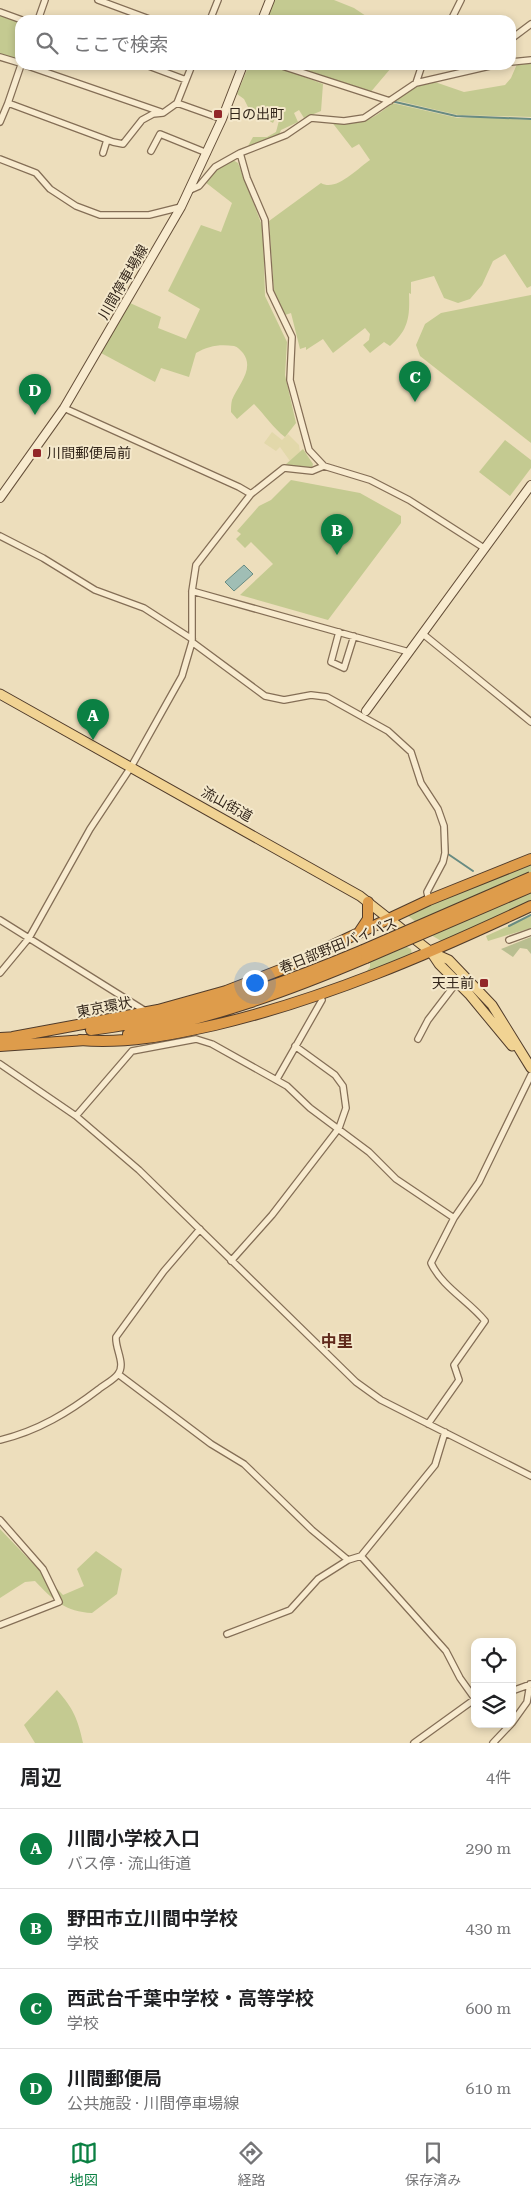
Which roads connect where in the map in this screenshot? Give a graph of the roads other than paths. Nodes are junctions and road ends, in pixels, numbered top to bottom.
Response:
1 (45, 0) edge
2 (98, 0) edge
3 (216, 0) edge
4 (270, 0) edge
5 (461, 0) edge
6 (0, 12) edge
7 (40, 15) edge
8 (138, 15) edge
9 (212, 15) edge
10 (264, 15) edge
11 (454, 15) edge
12 (15, 17) edge
13 (531, 24) edge
14 (516, 35) edge
15 (0, 57) edge
16 (531, 60) edge
17 (15, 62) edge
18 (516, 62) edge
19 (19, 70) edge
20 (40, 70) edge
21 (159, 70) edge
22 (190, 70) edge
23 (241, 70) edge
24 (294, 70) edge
25 (420, 70) edge
26 (472, 70) edge
27 (186, 80) junction
28 (416, 83) junction
29 (390, 101) junction
30 (8, 103) junction
31 (177, 104) junction
32 (163, 113) junction
33 (222, 119) junction
34 (0, 122) edge
35 (107, 140) junction
36 (152, 151) dead end
37 (103, 153) dead end
38 (207, 153) junction
39 (240, 153) junction
40 (0, 159) edge
41 (190, 190) junction
42 (181, 208) junction
43 (64, 408) junction
44 (324, 466) junction
45 (531, 485) edge
46 (251, 494) junction
47 (0, 498) edge
48 (0, 536) edge
49 (484, 548) junction
50 (192, 591) junction
51 (339, 632) junction
52 (422, 634) junction
53 (354, 636) junction
54 (192, 641) junction
55 (409, 652) junction
56 (0, 694) edge
57 (366, 711) dead end
58 (531, 722) edge
59 (131, 767) junction
60 (531, 859) edge
61 (531, 877) edge
62 (531, 887) edge
63 (429, 900) junction
64 (368, 902) junction
65 (531, 906) edge
66 (390, 919) junction
67 (0, 920) edge
68 (531, 932) edge
69 (358, 933) junction
70 (30, 938) junction
71 (509, 940) dead end
72 (431, 952) junction
73 (364, 954) junction
74 (0, 974) edge
75 (457, 982) junction
76 (320, 994) junction
77 (147, 1012) junction
78 (0, 1038) edge
79 (13, 1038) junction
80 (418, 1039) dead end
81 (80, 1040) junction
82 (0, 1046) edge
83 (296, 1046) junction
84 (0, 1064) edge
85 (531, 1068) edge
86 (531, 1075) edge
87 (277, 1079) junction
88 (76, 1116) junction
89 (339, 1128) junction
90 (454, 1218) junction
91 (200, 1229) junction
92 (231, 1261) junction
93 (118, 1374) junction
94 (428, 1424) junction
95 (445, 1432) junction
96 (0, 1440) edge
97 (531, 1476) edge
98 (0, 1520) edge
99 (361, 1556) junction
100 (348, 1560) junction
101 (0, 1625) edge
102 (227, 1634) dead end
103 (530, 1684) edge
104 (516, 1689) edge
105 (471, 1693) edge
106 (471, 1702) edge
107 (516, 1718) edge
108 (508, 1728) edge
109 (414, 1743) edge
110 (493, 1743) edge

1 - 7 street
2 - 8 street
3 - 9 street
4 - 10 main road
5 - 11 street
6 - 12 street
13 - 14 street
15 - 17 street
16 - 18 street
19 - 30 street
20 - 32 street
21 - 27 street
22 - 27 street
23 - 33 main road, 川間停車場線
24 - 29 street
25 - 28 street
26 - 28 street
27 - 31 street
28 - 29 street
29 - 39 street
30 - 34 street
30 - 35 street
31 - 32 street
31 - 33 street
32 - 35 street
33 - 38 main road, 川間停車場線
35 - 37 street
36 - 38 street
38 - 41 main road, 川間停車場線
39 - 41 street
39 - 44 street
40 - 42 street
41 - 42 main road, 川間停車場線
42 - 43 main road, 川間停車場線
43 - 46 street
43 - 47 main road, 川間停車場線
44 - 46 street
44 - 49 street
45 - 49 main road
46 - 50 street
48 - 54 street
49 - 52 main road
50 - 51 street
50 - 54 street
51 - 53 street
51 - 53 street
52 - 55 main road
52 - 58 street
53 - 55 street
54 - 59 street
54 - 63 street
55 - 57 main road
56 - 59 main road, 流山街道
59 - 64 main road, 流山街道
59 - 70 street
60 - 63 highway, 東京環状
61 - 73 highway, 春日部野田バイパス, bridge
62 - 73 highway, 春日部野田バイパス, bridge
63 - 66 highway, 東京環状
64 - 66 main road, 流山街道
64 - 69 highway
65 - 72 highway
66 - 69 highway, 東京環状
66 - 72 main road, 流山街道
67 - 70 street
68 - 71 street
69 - 77 highway, 東京環状
70 - 74 street
70 - 77 street
72 - 75 main road, 流山街道
72 - 76 highway
72 - 85 main road, 流山街道
73 - 79 highway, 春日部野田バイパス
73 - 81 highway, 春日部野田バイパス
75 - 80 street
75 - 85 main road, 流山街道
76 - 81 highway
76 - 83 street
77 - 79 highway, 東京環状
78 - 79 highway, 春日部野田バイパス
81 - 82 highway, 春日部野田バイパス
83 - 87 street
83 - 89 street
84 - 88 street
86 - 90 street
87 - 88 street
87 - 89 street
88 - 91 street
89 - 90 street
89 - 92 street
90 - 94 street
91 - 92 street
91 - 93 street
92 - 94 street
93 - 96 street
93 - 100 street
94 - 95 street
95 - 97 street
95 - 99 street
98 - 101 street
99 - 100 street
99 - 105 street
100 - 102 street
103 - 104 street
103 - 107 street
106 - 109 street
108 - 110 street

